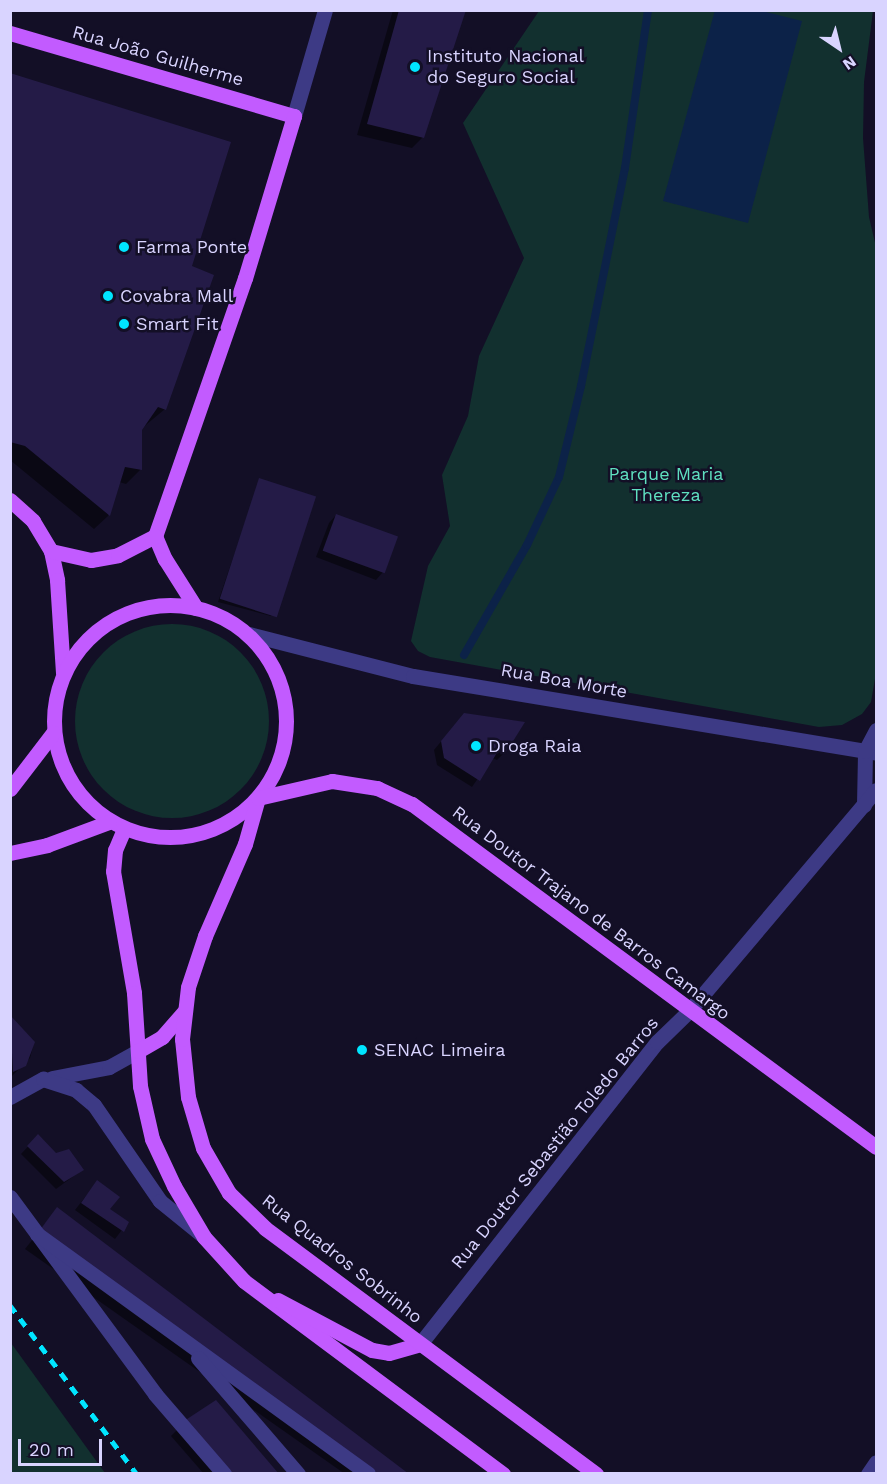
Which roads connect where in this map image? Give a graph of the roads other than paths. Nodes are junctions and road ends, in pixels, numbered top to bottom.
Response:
1 (325, 10) edge
2 (10, 33) edge
3 (294, 116) junction
4 (10, 500) edge
5 (155, 536) junction
6 (51, 551) junction
7 (196, 608) junction
8 (249, 634) junction
9 (63, 673) junction
10 (876, 730) edge
11 (53, 733) junction
12 (871, 752) edge
13 (10, 789) edge
14 (876, 790) edge
15 (258, 798) junction
16 (864, 805) junction
17 (109, 822) junction
18 (124, 829) junction
19 (10, 853) edge
20 (185, 1011) junction
21 (689, 1011) junction
22 (138, 1051) junction
23 (43, 1079) junction
24 (10, 1097) edge
25 (876, 1147) edge
26 (10, 1197) edge
27 (38, 1234) junction
28 (204, 1237) junction
29 (244, 1281) junction
30 (180, 1337) junction
31 (420, 1344) junction
32 (876, 1462) edge
33 (224, 1473) edge
34 (298, 1473) edge
35 (368, 1473) edge
36 (503, 1473) edge
37 (596, 1473) edge
38 (867, 1473) edge

1 - 3 street
2 - 3 main road, Rua João Guilherme
3 - 5 main road
4 - 6 main road
5 - 6 main road
5 - 7 main road
6 - 9 main road
7 - 8 main road
7 - 9 main road
8 - 12 street, Rua Boa Morte
8 - 15 main road
9 - 11 main road
10 - 12 street
11 - 13 main road
11 - 17 main road
12 - 16 street
14 - 16 street, Rua Doutor Sebastião Toledo Barros
15 - 18 main road
15 - 20 main road, Rua Quadros Sobrinho
15 - 21 main road, Rua Doutor Trajano de Barros Camargo
16 - 21 street, Rua Doutor Sebastião Toledo Barros
17 - 18 main road
17 - 19 main road
18 - 22 main road
20 - 22 main road
20 - 31 main road, Rua Quadros Sobrinho
21 - 25 main road, Rua Doutor Trajano de Barros Camargo
21 - 31 street, Rua Doutor Sebastião Toledo Barros
22 - 23 street
22 - 28 main road
23 - 24 street
23 - 28 street
26 - 27 street
27 - 30 street
27 - 33 street
28 - 29 main road
29 - 31 main road
29 - 36 main road
30 - 34 street
30 - 35 street
31 - 37 main road, Rua Quadros Sobrinho
32 - 38 street

